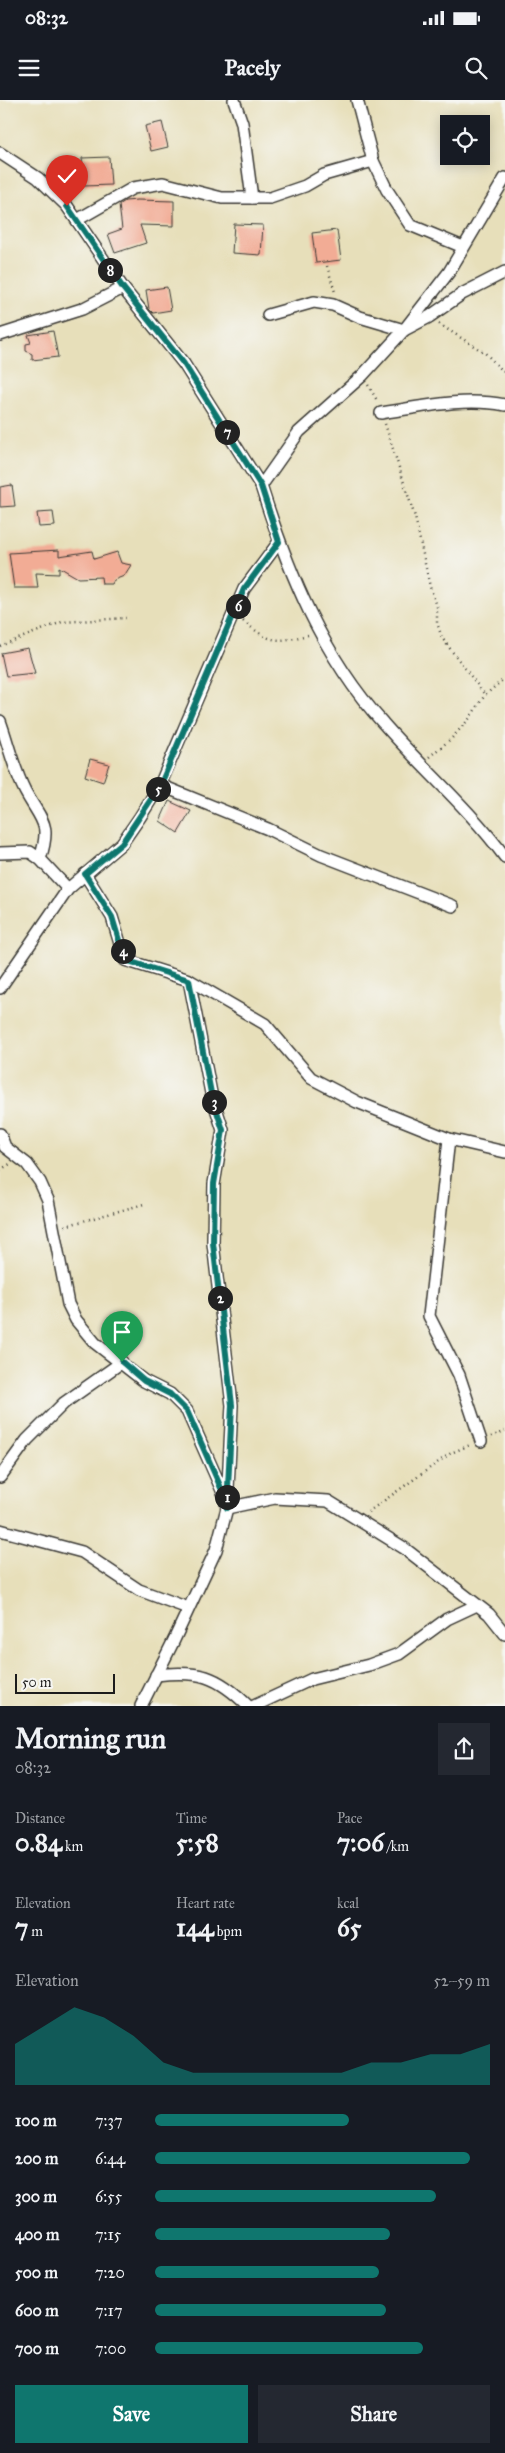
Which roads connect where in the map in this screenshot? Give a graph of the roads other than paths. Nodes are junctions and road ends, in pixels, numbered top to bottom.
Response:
1 (234, 100) edge
2 (357, 100) edge
3 (0, 153) edge
4 (373, 161) junction
5 (505, 178) edge
6 (252, 198) junction
7 (77, 220) junction
8 (463, 247) junction
9 (505, 272) edge
10 (123, 288) junction
11 (268, 315) dead end
12 (404, 330) junction
13 (0, 335) edge
14 (505, 405) edge
15 (381, 413) road end
16 (261, 486) junction
17 (279, 542) junction
18 (0, 721) edge
19 (160, 786) junction
20 (0, 853) edge
21 (505, 857) edge
22 (40, 859) junction
23 (85, 874) junction
24 (68, 889) junction
25 (453, 906) dead end
26 (189, 980) junction
27 (0, 988) edge
28 (0, 1134) edge
29 (449, 1139) junction
30 (505, 1152) edge
31 (122, 1362) junction
32 (481, 1441) road end
33 (0, 1477) edge
34 (227, 1508) junction
35 (0, 1530) edge
36 (477, 1604) junction
37 (188, 1608) junction
38 (505, 1634) edge
39 (156, 1675) junction
40 (141, 1706) edge
41 (248, 1706) edge
42 (254, 1706) edge

1 - 6 street
2 - 4 street
3 - 7 street
4 - 6 street
4 - 8 street
5 - 8 street
6 - 7 street
7 - 10 street
8 - 12 street
9 - 12 street
10 - 13 street
10 - 16 street
11 - 12 street
12 - 16 street
14 - 15 street
16 - 17 street
17 - 19 street
17 - 21 street
18 - 22 street
19 - 23 street
19 - 25 street
20 - 22 street
22 - 24 street
23 - 24 street
23 - 26 street
24 - 27 street
26 - 29 street
26 - 34 street
28 - 31 street
29 - 30 street
29 - 32 street
31 - 33 street
31 - 34 street
34 - 36 street
34 - 37 street
35 - 37 street
36 - 38 street
36 - 42 street
37 - 39 street
39 - 40 street
39 - 41 street

